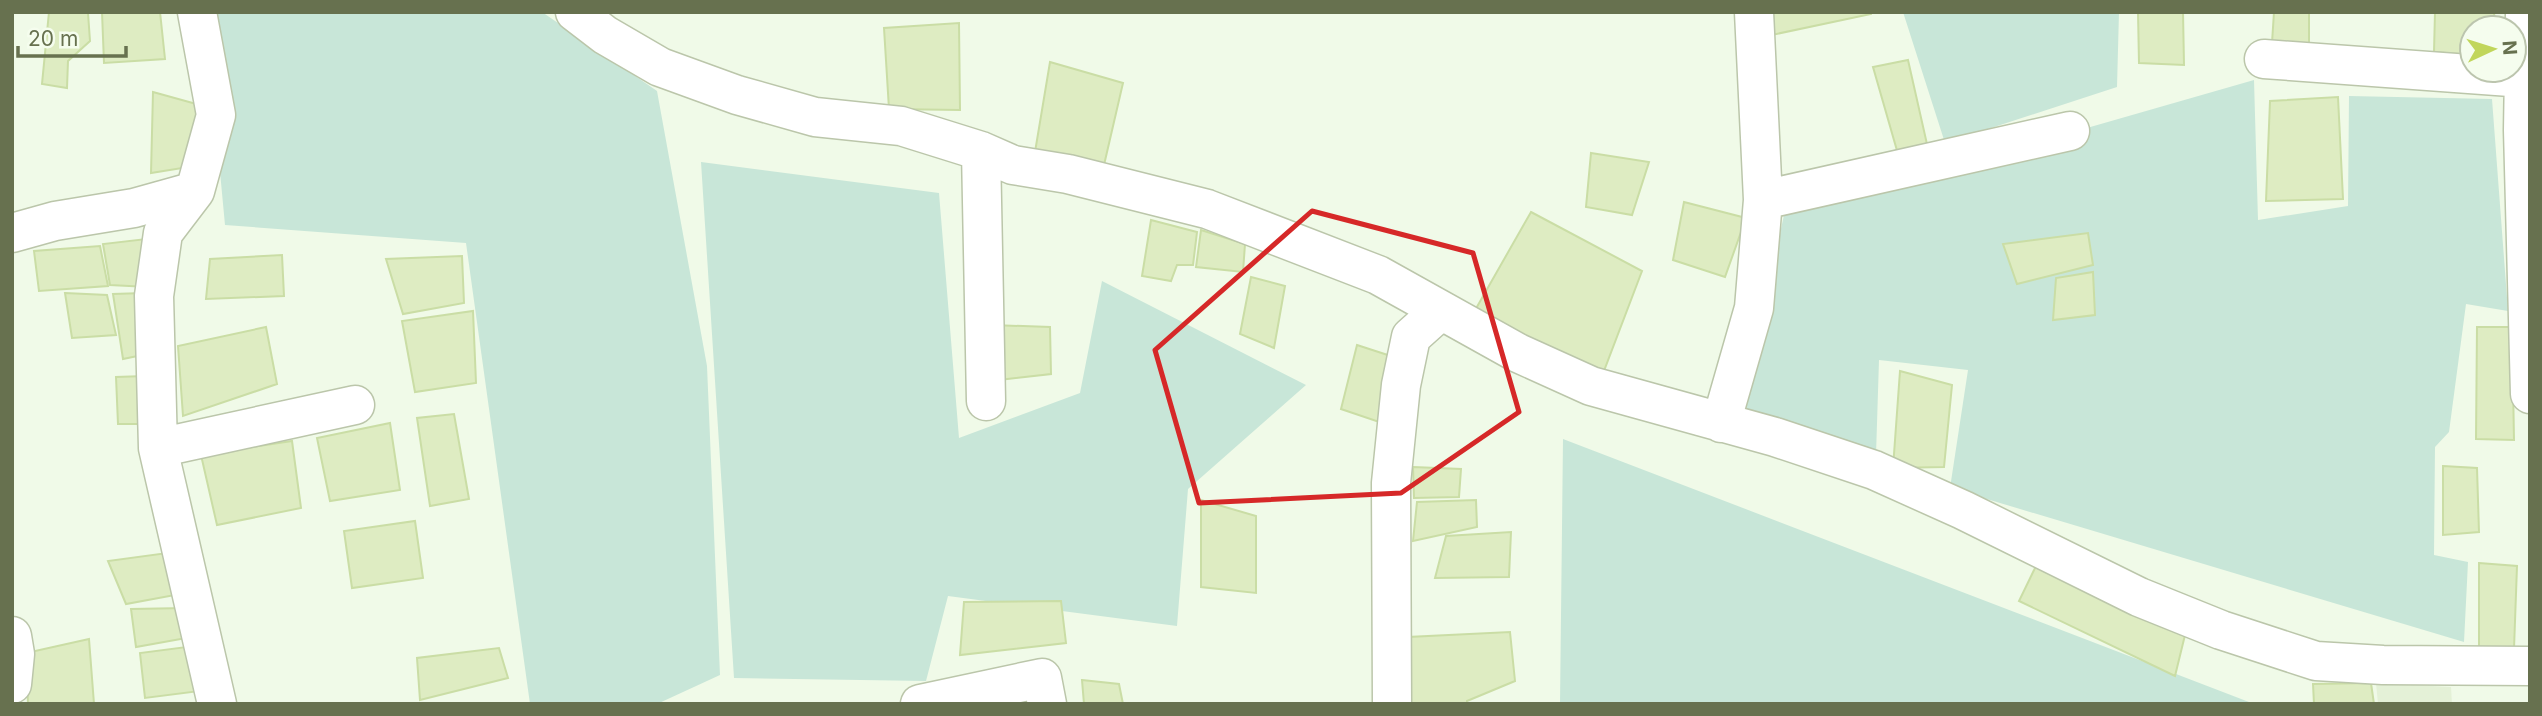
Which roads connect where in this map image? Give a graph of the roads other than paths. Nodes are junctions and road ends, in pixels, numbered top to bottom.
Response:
1 (197, 12) edge
2 (575, 12) edge
3 (1754, 12) edge
4 (2263, 59) dead end
5 (2458, 73) edge
6 (2524, 84) edge
7 (2070, 131) dead end
8 (981, 151) junction
9 (195, 191) junction
10 (1763, 200) junction
11 (12, 233) edge
12 (1440, 311) junction
13 (2530, 394) edge
14 (986, 401) dead end
15 (355, 405) dead end
16 (1721, 423) junction
17 (158, 448) junction
18 (12, 636) edge
19 (2530, 666) edge
20 (12, 684) edge
21 (217, 704) edge
22 (920, 704) edge
23 (1047, 704) edge
24 (1392, 704) edge

1 - 9 street
2 - 8 street
3 - 10 street
4 - 5 street
6 - 13 street
7 - 10 street
8 - 12 street
8 - 14 street
9 - 11 street
9 - 17 street
10 - 16 street
12 - 16 street
12 - 24 street
15 - 17 street
16 - 19 street
17 - 21 street
18 - 20 street
22 - 23 street

